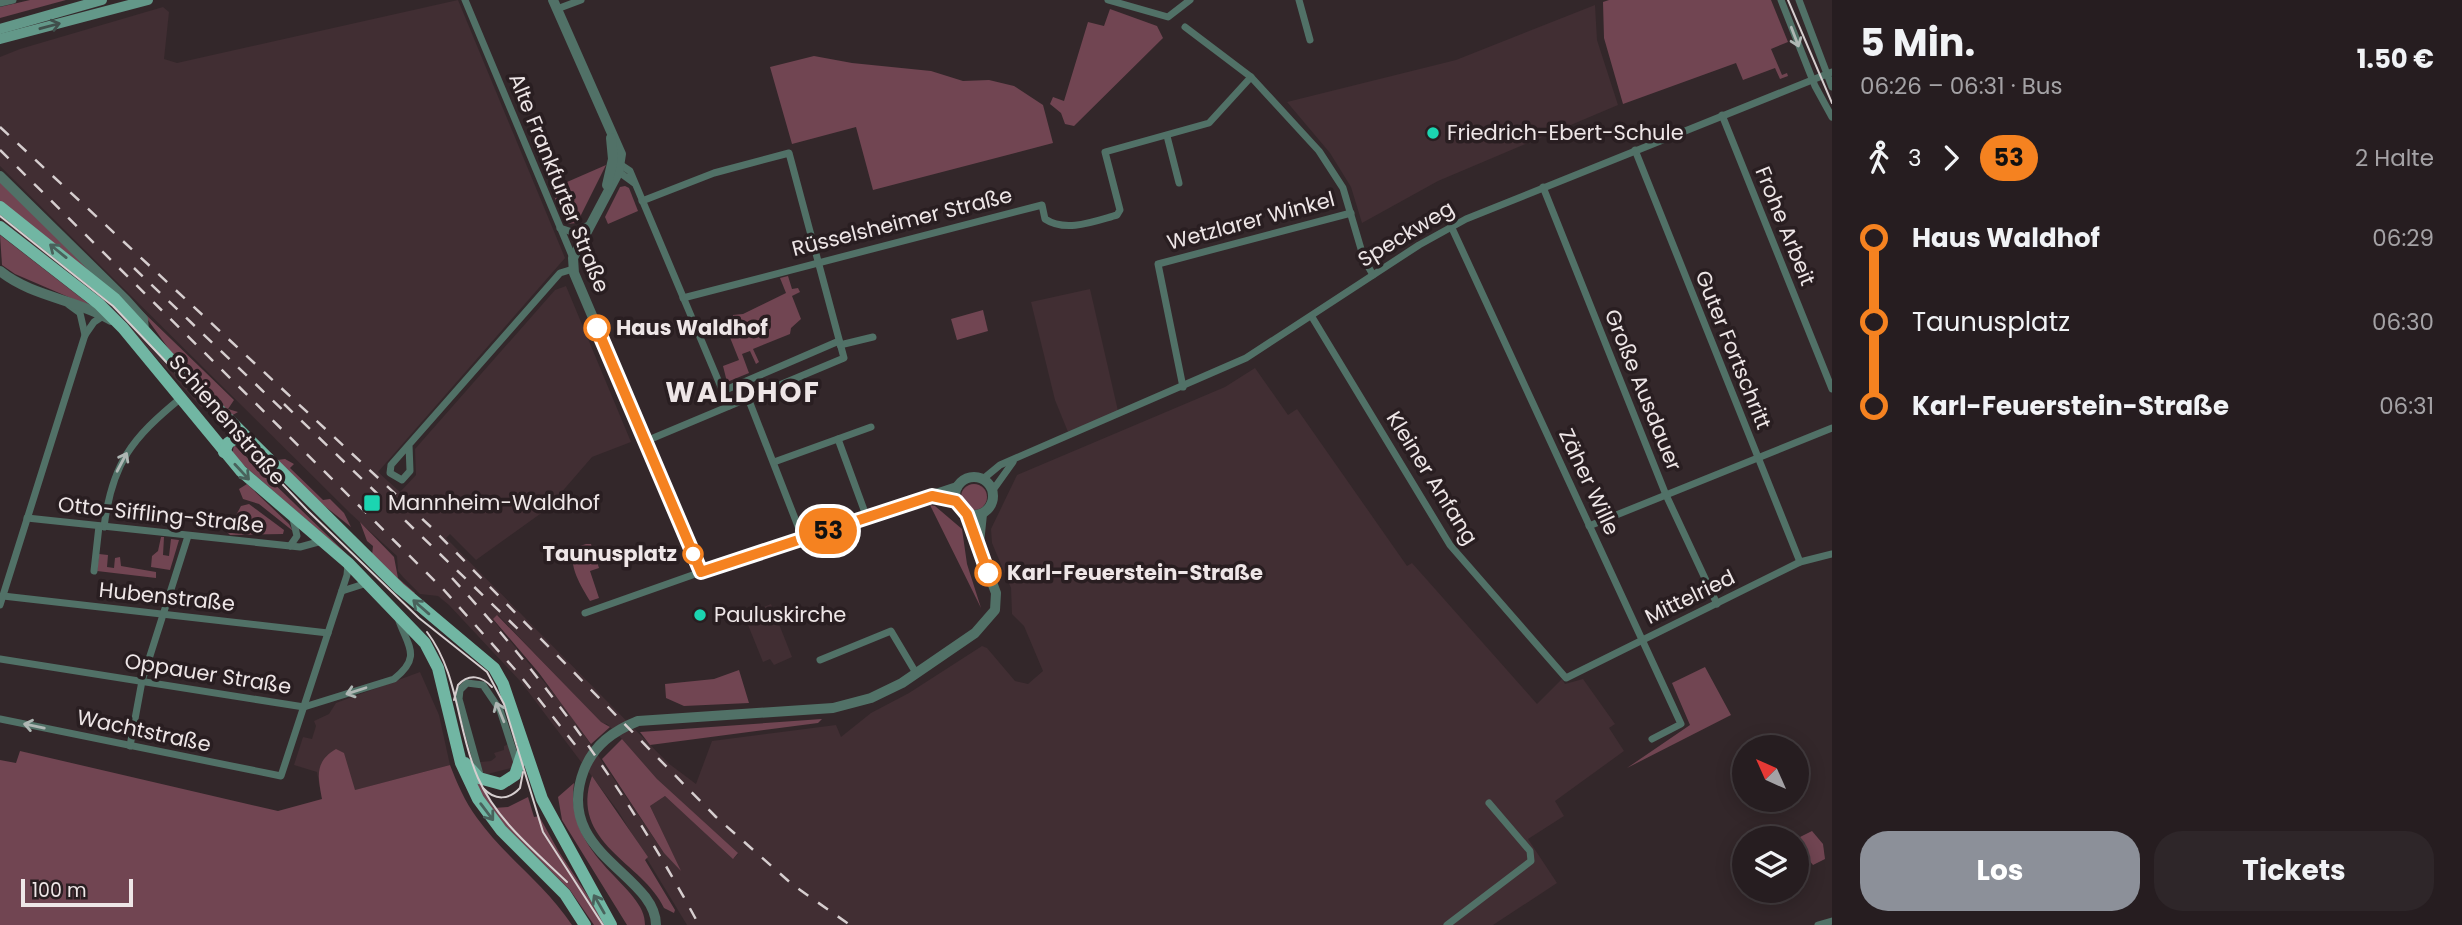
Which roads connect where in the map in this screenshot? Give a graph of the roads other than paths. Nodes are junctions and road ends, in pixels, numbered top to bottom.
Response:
1 (13, 0) edge
2 (102, 0) edge
3 (149, 0) edge
4 (465, 0) edge
5 (581, 0) edge
6 (1108, 0) edge
7 (1189, 0) edge
8 (1298, 0) edge
9 (1781, 0) edge
10 (1799, 0) edge
11 (0, 3) edge
12 (555, 4) edge
13 (1185, 27) dead end
14 (0, 29) edge
15 (0, 39) edge
16 (1310, 40) dead end
17 (1830, 72) edge
18 (1251, 77) junction
19 (1812, 79) junction
20 (1832, 87) edge
21 (1722, 115) junction
22 (1832, 117) edge
23 (1167, 136) junction
24 (1635, 150) junction
25 (617, 168) junction
26 (0, 176) edge
27 (1179, 183) dead end
28 (1543, 187) junction
29 (642, 201) junction
30 (0, 207) edge
31 (1351, 213) junction
32 (589, 225) junction
33 (1451, 226) junction
34 (0, 227) edge
35 (560, 229) junction
36 (573, 258) junction
37 (819, 262) junction
38 (573, 269) junction
39 (0, 271) edge
40 (1373, 275) junction
41 (683, 298) junction
42 (63, 301) junction
43 (103, 316) junction
44 (1312, 317) junction
45 (123, 328) junction
46 (144, 330) junction
47 (85, 335) junction
48 (873, 337) dead end
49 (839, 343) junction
50 (1183, 387) junction
51 (1832, 389) edge
52 (723, 391) junction
53 (181, 398) junction
54 (748, 398) junction
55 (729, 406) junction
56 (871, 427) dead end
57 (1832, 428) edge
58 (838, 439) junction
59 (646, 441) junction
60 (254, 444) junction
61 (409, 445) junction
62 (224, 452) junction
63 (1758, 458) junction
64 (1015, 459) junction
65 (774, 462) junction
66 (983, 479) junction
67 (957, 487) junction
68 (993, 490) junction
69 (1666, 495) junction
70 (932, 496) junction
71 (956, 501) junction
72 (967, 514) junction
73 (982, 514) junction
74 (27, 518) junction
75 (292, 518) junction
76 (867, 518) junction
77 (1589, 526) junction
78 (101, 527) junction
79 (188, 536) junction
80 (803, 539) junction
81 (323, 541) junction
82 (290, 546) junction
83 (979, 551) junction
84 (1832, 554) edge
85 (1800, 562) junction
86 (348, 563) junction
87 (94, 571) dead end
88 (701, 572) junction
89 (367, 583) junction
90 (342, 591) junction
91 (3, 596) junction
92 (1717, 604) junction
93 (0, 605) edge
94 (585, 613) dead end
95 (163, 614) junction
96 (397, 614) junction
97 (328, 633) junction
98 (1642, 640) junction
99 (0, 659) edge
100 (820, 660) dead end
101 (404, 670) joint
102 (916, 673) junction
103 (1566, 678) joint
104 (142, 681) junction
105 (304, 707) junction
106 (0, 719) edge
107 (1652, 739) dead end
108 (130, 746) junction
109 (524, 748) junction
110 (457, 751) junction
111 (519, 768) junction
112 (482, 779) junction
113 (1489, 803) dead end
114 (1832, 921) edge
115 (585, 925) edge
116 (611, 925) edge
117 (656, 925) edge
118 (1447, 925) edge
119 (1818, 925) edge

1 - 11 street
2 - 14 main road
15 -> 3 main road
4 - 35 street, Alte Frankfurter Straße
5 - 12 street
6 - 7 street
8 - 16 street
9 -> 19 street
10 - 17 street
12 - 25 street
13 - 18 street
17 - 19 street, Speckweg
17 - 20 street
18 - 23 street, Rüsselsheimer Straße
18 - 31 street
19 - 21 street, Speckweg
19 - 22 street
21 - 24 street, Speckweg
21 - 51 street, Frohe Arbeit
23 - 27 street
23 - 37 street, Rüsselsheimer Straße
24 - 28 street, Speckweg
24 - 63 street, Guter Fortschritt
25 - 29 street
25 - 32 street
26 - 46 street
28 - 33 street, Speckweg
28 - 69 street, Große Ausdauer
29 - 37 street
29 - 41 street
46 -> 30 main road, Schienenstraße
31 - 40 street
31 - 50 street, Wetzlarer Winkel
32 - 35 street
32 - 36 street
33 - 40 street, Speckweg
33 - 77 street, Zäher Wille
34 - 45 main road
35 - 36 street, Alte Frankfurter Straße
36 - 38 street, Alte Frankfurter Straße
37 - 41 street, Rüsselsheimer Straße
37 - 49 street
38 - 59 street, Alte Frankfurter Straße
38 - 61 street
39 - 42 street, Schienenstraße
40 - 44 street, Speckweg
41 - 52 street
42 - 43 street, Schienenstraße
42 - 47 street
43 - 45 street, Schienenstraße
43 - 47 street
44 - 50 street, Speckweg
44 - 103 street, Kleiner Anfang
45 - 53 main road, Schienenstraße
46 - 60 main road, Schienenstraße
47 - 74 street
48 - 49 street
49 - 52 street
49 - 54 street
50 - 64 street, Speckweg
52 - 55 street
53 - 62 main road, Schienenstraße
78 -> 53 street
54 - 55 street
54 - 65 street
55 - 59 street
56 - 58 street
57 - 63 street
58 - 65 street
58 - 76 street
59 - 88 street, Alte Frankfurter Straße
60 - 62 main road
109 -> 60 main road, Schienenstraße
61 - 61 street
62 -> 75 main road, Schienenstraße
63 - 69 street
63 - 85 street, Guter Fortschritt
64 - 66 street, Speckweg
64 - 68 street
65 - 80 street
66 - 67 street, Speckweg
66 - 68 street
67 - 70 street, Speckweg
67 - 71 street
68 - 73 street
69 - 77 street
69 - 92 street, Große Ausdauer
70 - 71 street
70 - 76 street, Speckweg
71 - 72 street
72 - 73 street
72 - 83 street
73 - 83 street
74 - 78 street, Otto-Siffling-Straße
74 - 91 street
75 - 81 main road, Schienenstraße
75 - 82 street, Otto-Siffling-Straße
76 - 80 street, Speckweg
77 - 98 street, Zäher Wille
78 - 79 street, Otto-Siffling-Straße
78 - 87 street
79 - 82 street, Otto-Siffling-Straße
79 - 95 street
80 - 88 street, Speckweg
81 - 82 street, Otto-Siffling-Straße
81 - 86 main road, Schienenstraße
83 - 102 street
84 - 85 street, Mittelried
85 - 92 street, Mittelried
86 - 89 main road, Schienenstraße
86 - 90 street
88 - 94 street, Speckweg
89 - 90 street
89 - 96 main road, Schienenstraße
90 - 97 street
91 - 93 street
91 - 95 street, Hubenstraße
92 - 98 street, Mittelried
95 - 97 street, Hubenstraße
95 - 104 street
96 - 101 street, Schienenstraße
96 - 110 main road, Schienenstraße
97 - 105 street
98 - 103 street, Mittelried
98 - 107 street, Zäher Wille
99 - 104 street, Oppauer Straße
100 - 102 street
101 -> 105 street, Oppauer Straße
102 - 117 street
104 - 105 street, Oppauer Straße
104 - 108 street
105 - 108 street, Wachtstraße
108 -> 106 street, Wachtstraße
109 - 111 main road
116 -> 109 main road, Schienenstraße
110 - 112 main road
110 -> 115 main road
111 - 112 main road
111 -> 112 street
113 - 118 street
114 - 119 street

